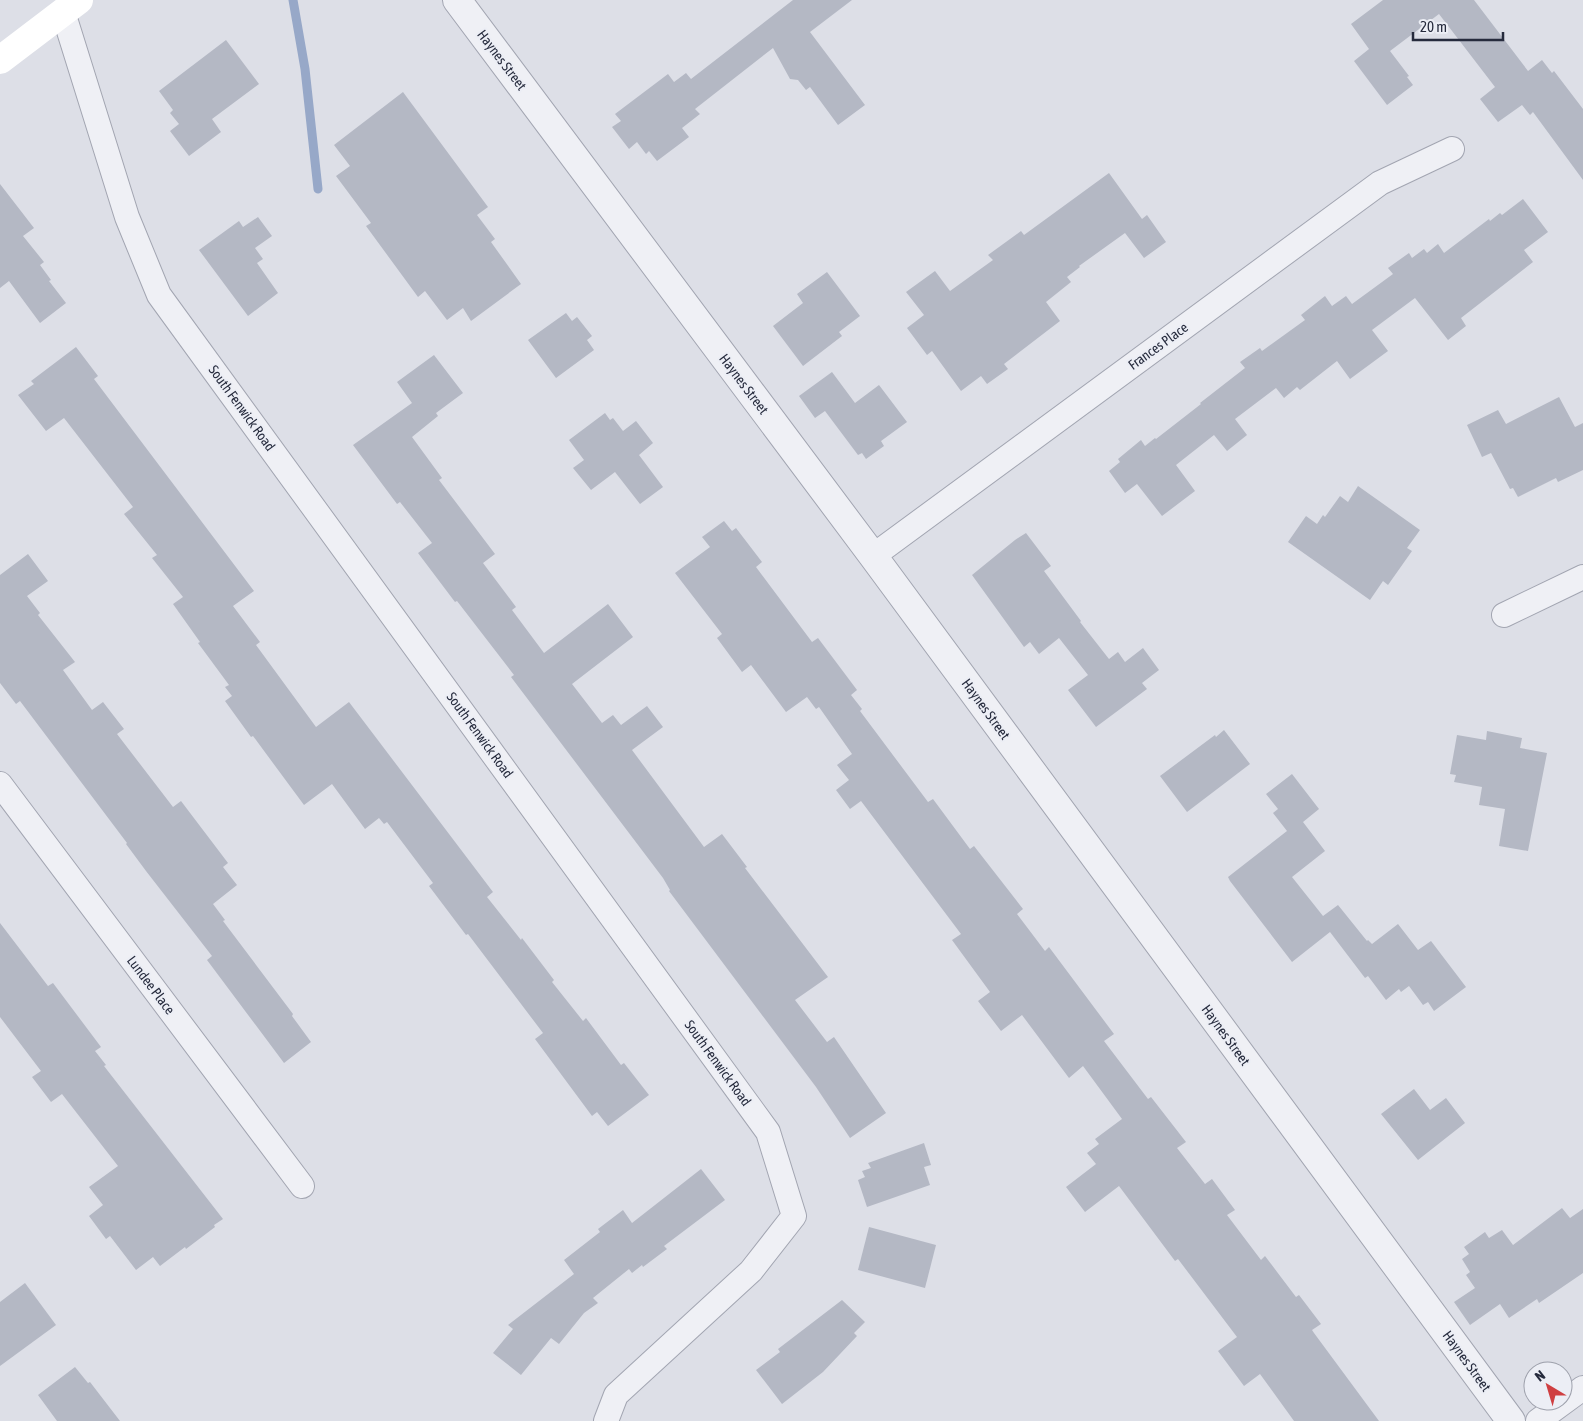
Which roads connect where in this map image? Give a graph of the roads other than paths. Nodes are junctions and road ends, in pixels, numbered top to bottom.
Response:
1 (457, 0) edge
2 (65, 4) edge
3 (0, 60) edge
4 (1452, 149) dead end
5 (872, 556) junction
6 (1583, 577) edge
7 (1504, 615) dead end
8 (0, 784) edge
9 (302, 1186) dead end
10 (1583, 1388) edge
11 (606, 1421) edge
12 (1511, 1421) edge
13 (1538, 1421) edge

1 - 5 street, Haynes Street
2 - 3 main road
2 - 11 street, South Fenwick Road
4 - 5 street, Frances Place
5 - 12 street, Haynes Street
6 - 7 street
8 - 9 street, Lundee Place
10 - 13 street

